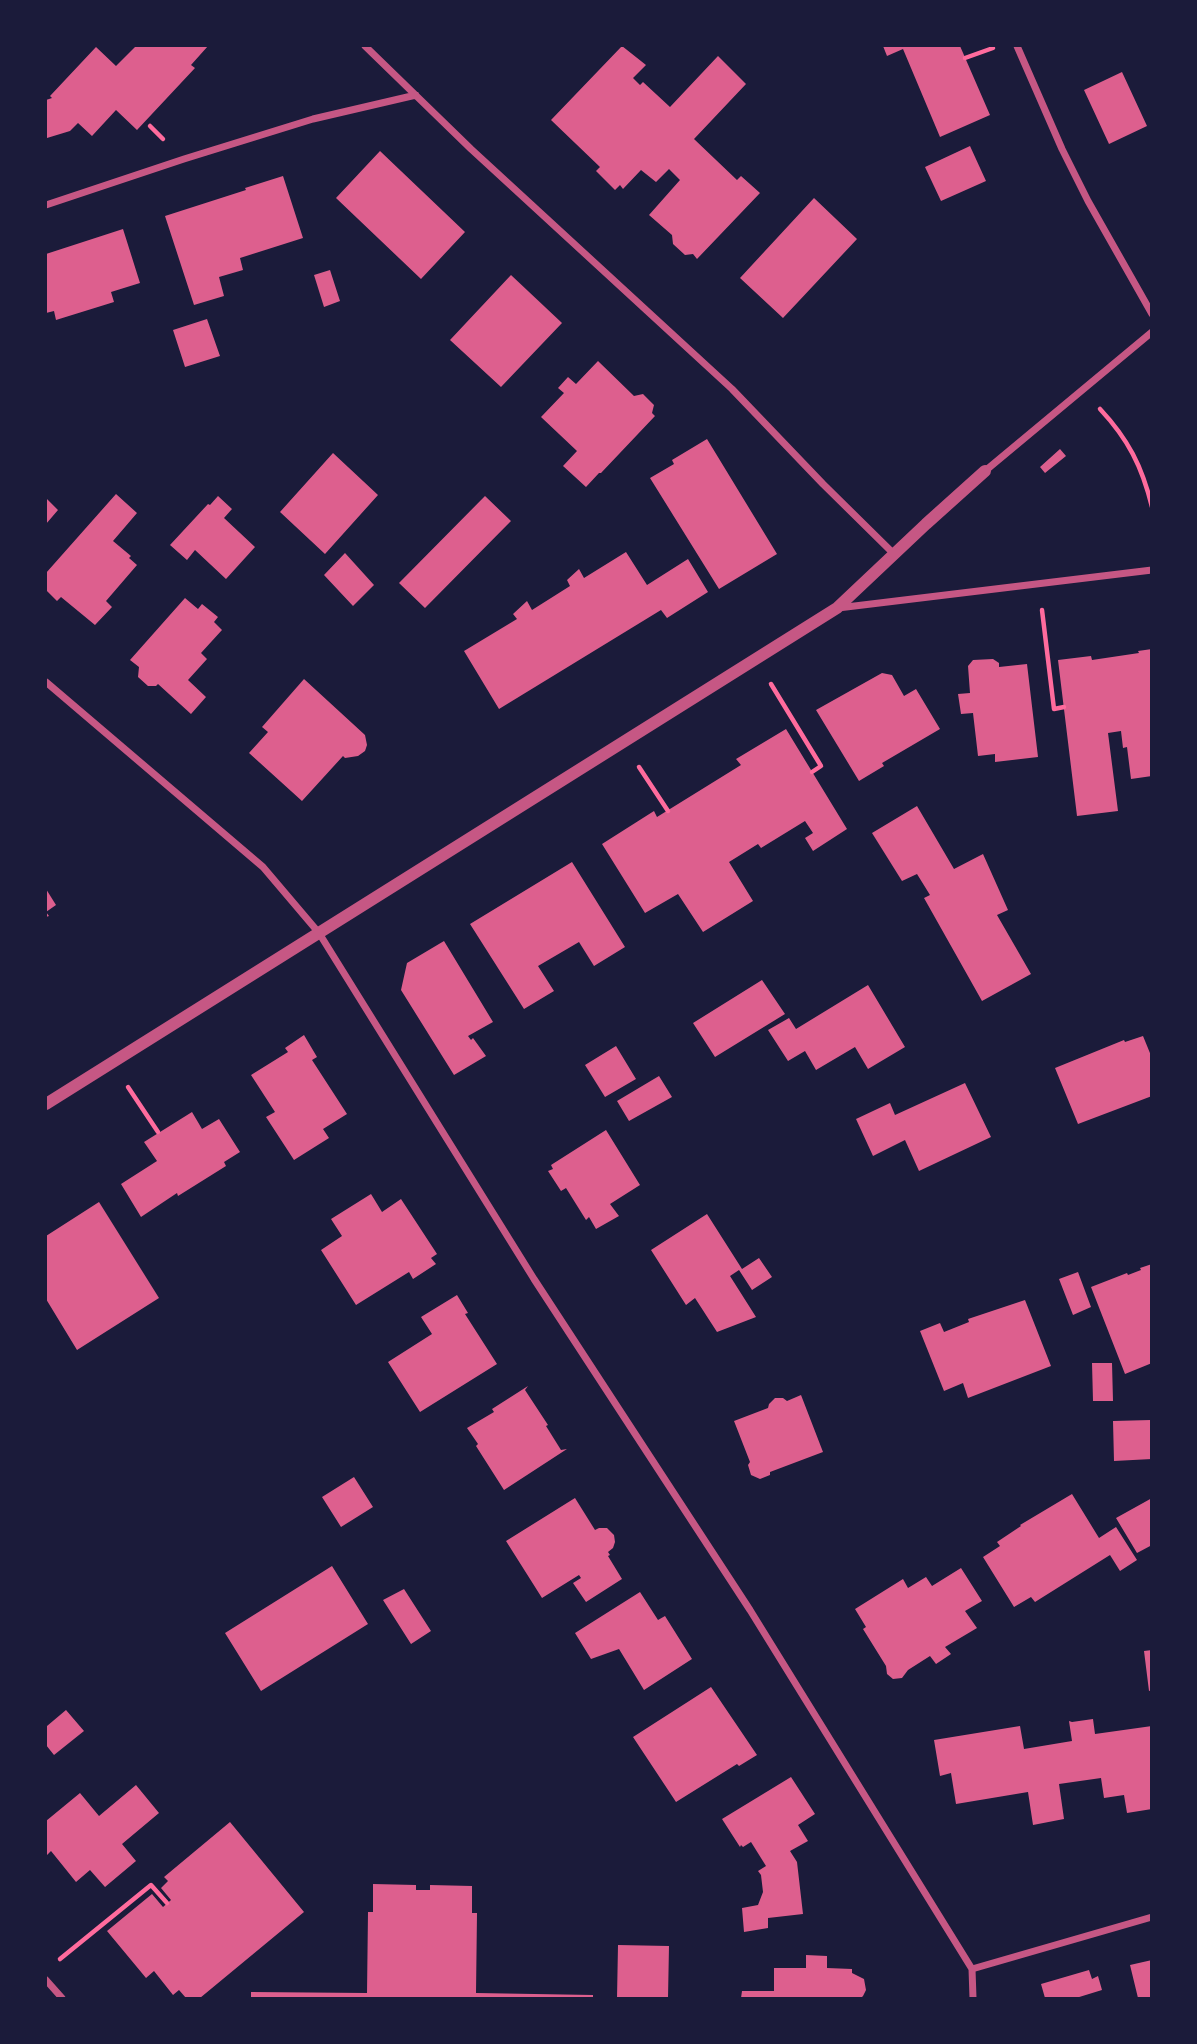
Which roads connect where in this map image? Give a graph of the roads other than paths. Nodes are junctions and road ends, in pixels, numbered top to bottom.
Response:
1 (365, 46) edge
2 (1017, 46) edge
3 (416, 95) junction
4 (46, 205) edge
5 (1152, 314) edge
6 (1152, 332) edge
7 (985, 471) joint
8 (894, 554) junction
9 (1152, 570) edge
10 (837, 608) junction
11 (46, 682) edge
12 (319, 933) junction
13 (46, 1104) edge
14 (1152, 1917) edge
15 (972, 1969) junction
16 (46, 1980) edge
17 (62, 1998) edge
18 (973, 1998) edge

1 - 3 street
2 - 5 street
3 - 4 street
3 - 8 street
6 - 7 street
7 - 8 street
8 - 10 street
9 - 10 street
10 - 12 street
11 - 12 street
12 - 13 street
12 - 15 street
14 - 15 street
15 - 18 street
16 - 17 street

